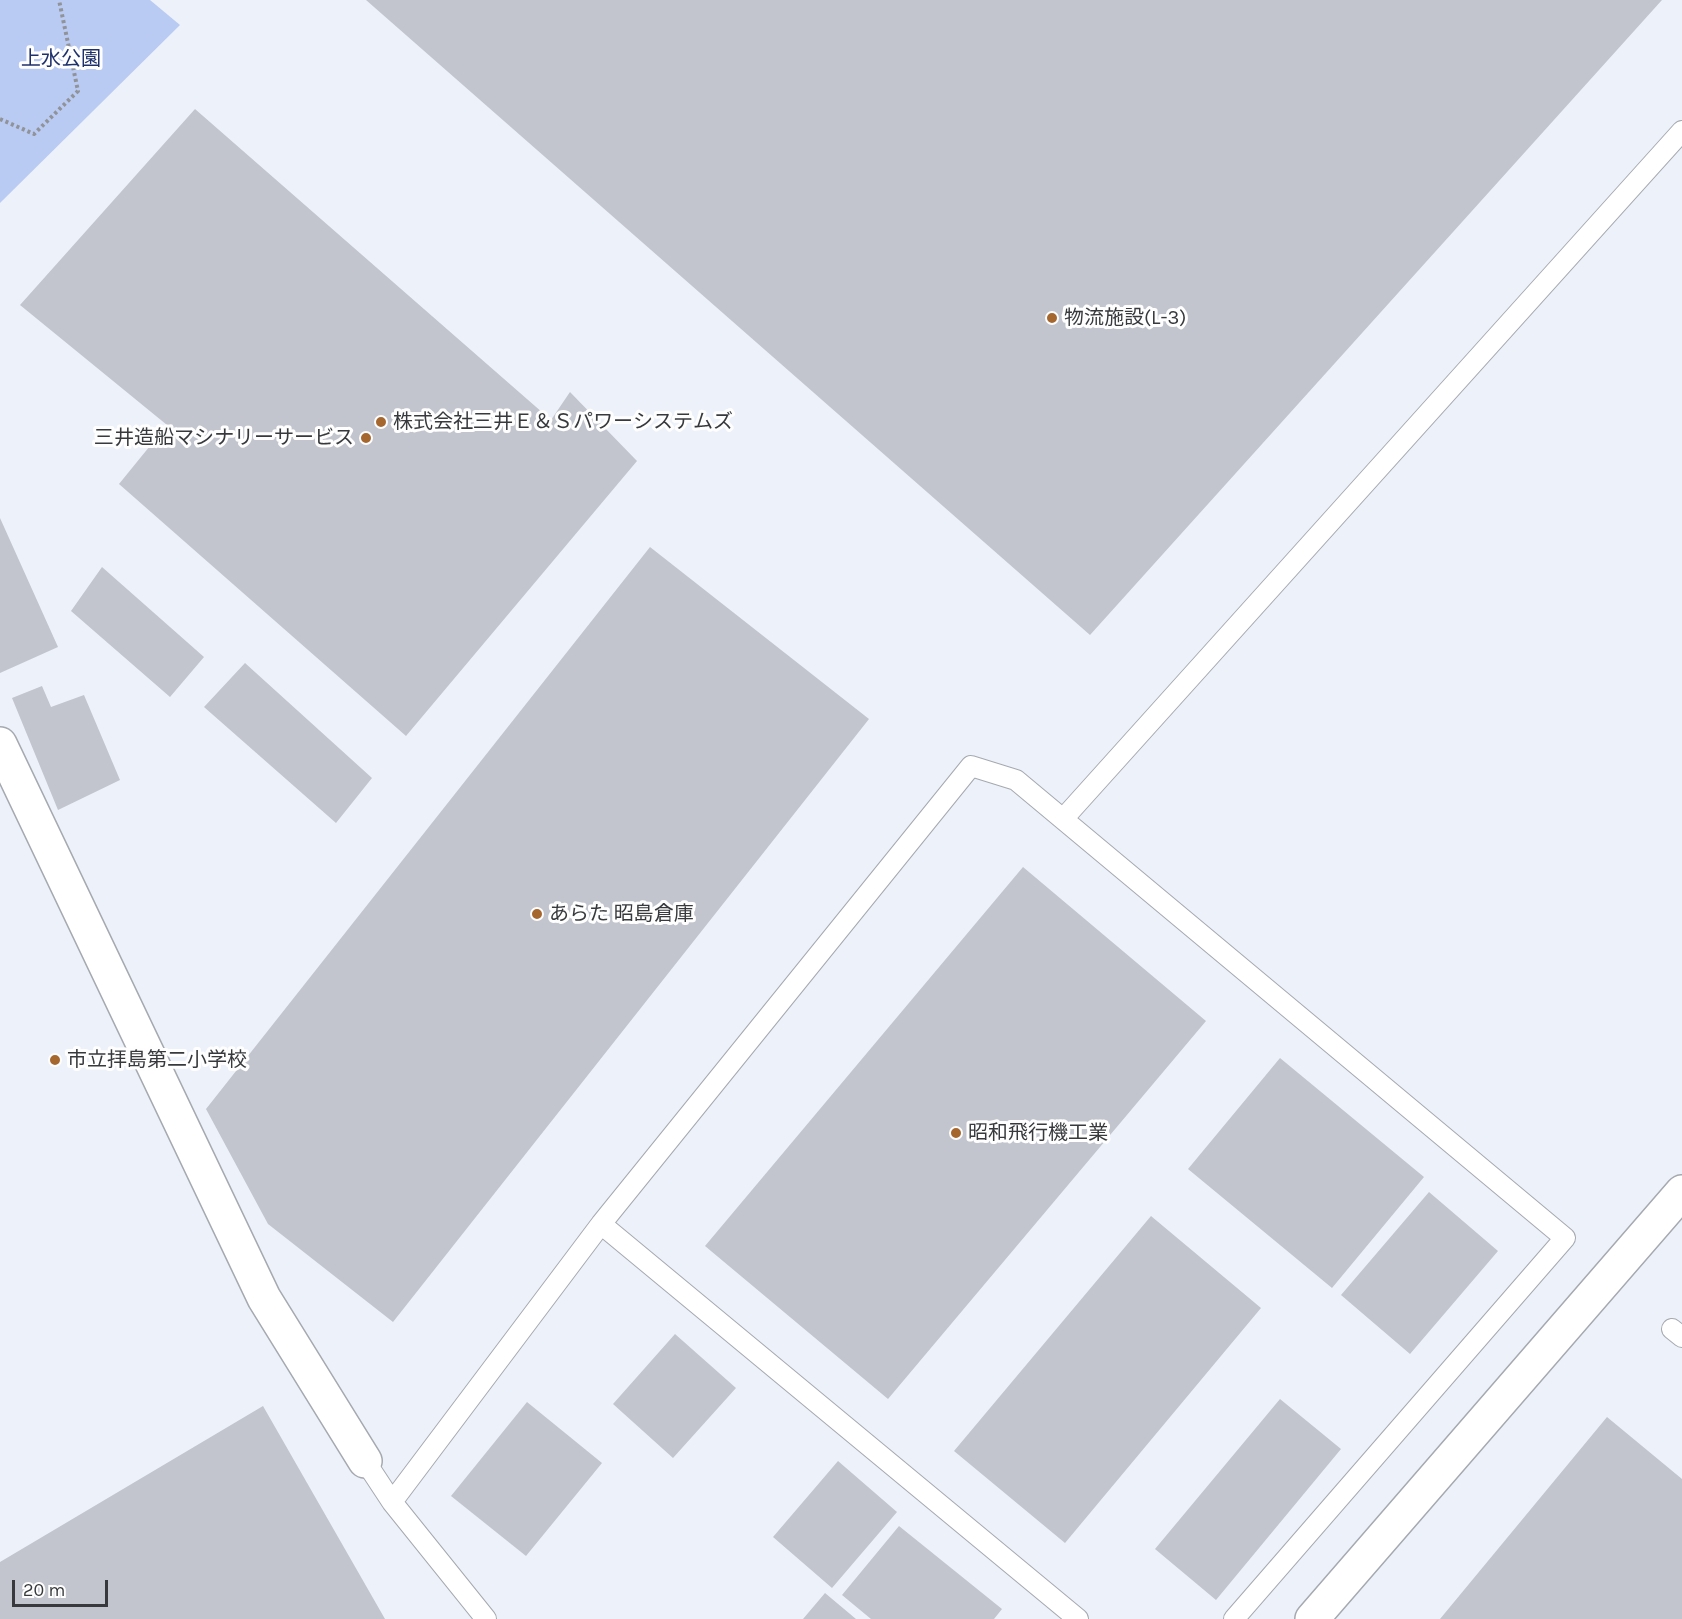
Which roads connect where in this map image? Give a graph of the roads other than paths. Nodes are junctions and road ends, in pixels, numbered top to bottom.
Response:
1 (1682, 131) edge
2 (0, 744) edge
3 (1063, 819) junction
4 (1682, 1192) edge
5 (601, 1224) junction
6 (365, 1461) joint
7 (392, 1502) junction
8 (486, 1619) edge
9 (1078, 1619) edge
10 (1234, 1619) edge
11 (1312, 1619) edge

1 - 3 lane
2 - 6 street
3 - 5 lane
3 - 10 lane
4 - 11 street
5 - 7 lane
5 - 9 lane
6 - 7 lane
7 - 8 lane

